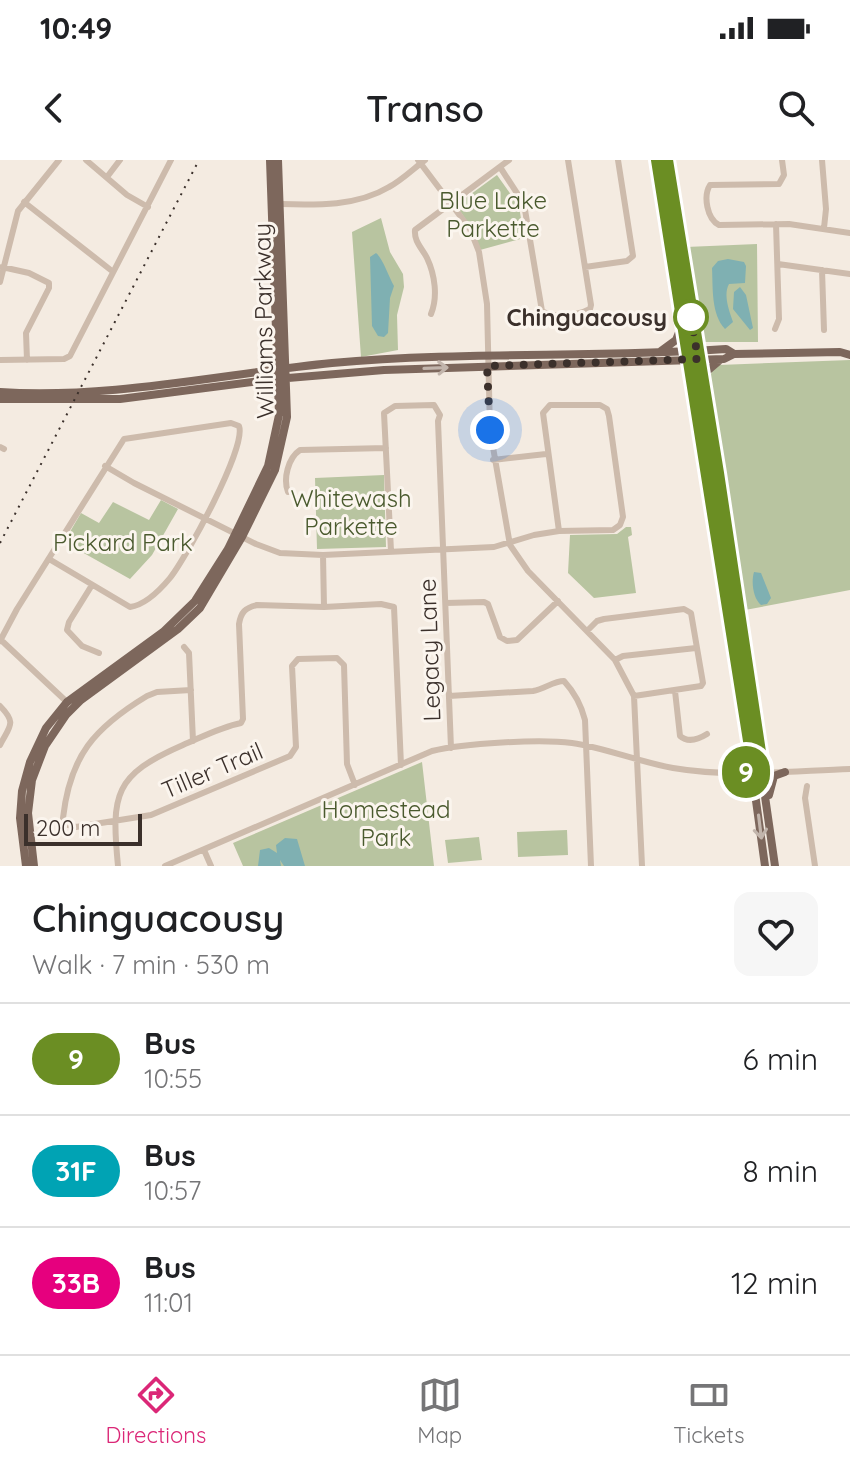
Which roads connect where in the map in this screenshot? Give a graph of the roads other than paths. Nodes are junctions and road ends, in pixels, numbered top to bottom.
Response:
1 (59, 160) edge
2 (86, 160) edge
3 (120, 160) edge
4 (171, 160) edge
5 (270, 160) edge
6 (278, 160) edge
7 (509, 160) edge
8 (568, 160) edge
9 (618, 160) edge
10 (656, 160) edge
11 (667, 160) edge
12 (782, 160) edge
13 (822, 160) edge
14 (421, 161) edge
15 (500, 167) junction
16 (107, 177) junction
17 (24, 202) junction
18 (276, 204) junction
19 (451, 204) junction
20 (148, 207) junction
21 (776, 224) junction
22 (824, 228) junction
23 (850, 233) edge
24 (778, 264) junction
25 (2, 267) edge
26 (585, 267) junction
27 (822, 270) junction
28 (112, 271) junction
29 (850, 274) edge
30 (0, 282) edge
31 (431, 314) dead end
32 (682, 325) junction
33 (775, 329) dead end
34 (824, 330) dead end
35 (850, 347) edge
36 (657, 352) junction
37 (840, 352) junction
38 (734, 354) junction
39 (692, 355) junction
40 (850, 355) edge
41 (724, 359) junction
42 (0, 360) edge
43 (27, 360) junction
44 (487, 361) junction
45 (280, 375) junction
46 (702, 388) junction
47 (0, 392) edge
48 (54, 397) junction
49 (0, 399) edge
50 (386, 448) junction
51 (546, 454) junction
52 (493, 460) junction
53 (105, 466) junction
54 (713, 474) junction
55 (288, 492) dead end
56 (205, 517) junction
57 (559, 531) junction
58 (239, 536) junction
59 (509, 542) junction
60 (391, 551) junction
61 (444, 551) junction
62 (323, 555) junction
63 (49, 559) junction
64 (92, 585) junction
65 (558, 601) junction
66 (446, 603) junction
67 (324, 607) junction
68 (587, 631) junction
69 (0, 640) edge
70 (184, 647) dead end
71 (696, 648) junction
72 (99, 653) dead end
73 (615, 660) junction
74 (191, 690) junction
75 (675, 691) junction
76 (449, 696) junction
77 (634, 696) junction
78 (70, 705) junction
79 (0, 706) edge
80 (707, 734) dead end
81 (193, 741) junction
82 (0, 745) edge
83 (586, 746) junction
84 (750, 747) junction
85 (451, 748) junction
86 (761, 758) junction
87 (637, 759) junction
88 (401, 765) junction
89 (850, 769) edge
90 (735, 772) junction
91 (758, 772) junction
92 (785, 772) junction
93 (355, 785) junction
94 (807, 786) dead end
95 (756, 788) junction
96 (768, 803) junction
97 (116, 821) junction
98 (204, 850) junction
99 (26, 866) edge
100 (34, 866) edge
101 (118, 866) edge
102 (165, 866) edge
103 (211, 866) edge
104 (591, 866) edge
105 (642, 866) edge
106 (765, 866) edge
107 (775, 866) edge
108 (815, 866) edge

1 - 17 street
2 - 16 street
3 - 16 street
4 - 20 street
5 - 18 main road, Williams Parkway
6 - 18 main road, Williams Parkway
7 - 15 street
8 - 26 street
9 - 26 street
10 - 32 main road
11 - 39 main road
12 - 21 street
13 - 22 street
14 - 18 street
14 - 19 street
15 - 19 street
15 - 26 street
16 - 20 street
17 - 25 street
17 - 28 street
18 - 45 main road, Williams Parkway
19 - 31 street
19 - 44 street
20 - 28 street
21 - 22 street
21 - 24 street
22 - 23 street
24 - 27 street
24 - 33 street
25 - 30 street
25 - 43 street
27 - 29 street
27 - 34 street
28 - 43 street
32 - 36 main road
32 - 39 main road
35 - 37 main road
36 - 39 main road
36 - 44 main road
37 - 38 main road
37 - 40 main road
38 - 39 main road
38 - 41 main road
39 - 41 main road
39 - 44 main road
39 - 46 main road
39 - 54 main road
41 - 46 main road
42 - 43 street
44 - 45 main road
44 - 52 street
45 - 48 main road
45 - 58 main road, Williams Parkway
46 - 54 main road
47 - 48 main road
48 - 49 main road
50 - 55 street
50 - 60 street
50 - 61 street, Legacy Lane
51 - 52 street
51 - 57 street
51 - 57 street
52 - 59 street
53 - 56 street
53 - 56 street
53 - 63 street
54 - 84 main road
54 - 86 main road
56 - 58 street
56 - 64 street
57 - 59 street
58 - 62 street
58 - 78 main road, Williams Parkway
59 - 61 street
59 - 65 street
60 - 61 street
60 - 62 street
61 - 66 street, Legacy Lane
62 - 67 street
63 - 64 street
63 - 69 street
64 - 72 street
65 - 66 street
65 - 68 street
66 - 76 street, Legacy Lane
67 - 81 street
67 - 88 street
68 - 71 street
68 - 73 street
69 - 78 street
70 - 74 street
71 - 73 street
71 - 75 street
73 - 77 street
74 - 81 street
74 - 97 street
75 - 77 street
75 - 80 street
76 - 83 street
76 - 85 street, Legacy Lane
77 - 87 street
78 - 99 main road, Williams Parkway
78 - 100 main road, Williams Parkway
79 - 82 street
81 - 97 street
83 - 85 street
83 - 87 street
83 - 104 street
84 - 90 main road
84 - 91 main road
85 - 88 street
86 - 91 main road
86 - 92 main road
87 - 90 street
87 - 105 street
88 - 93 street
89 - 92 street
90 - 91 street
90 - 95 main road
91 - 92 street
91 - 95 main road
91 - 96 main road
92 - 96 main road
93 - 97 street, Tiller Trail
93 - 98 street
94 - 108 street
95 -> 106 main road
96 - 107 main road
97 - 101 street
98 - 102 street
98 - 103 street

